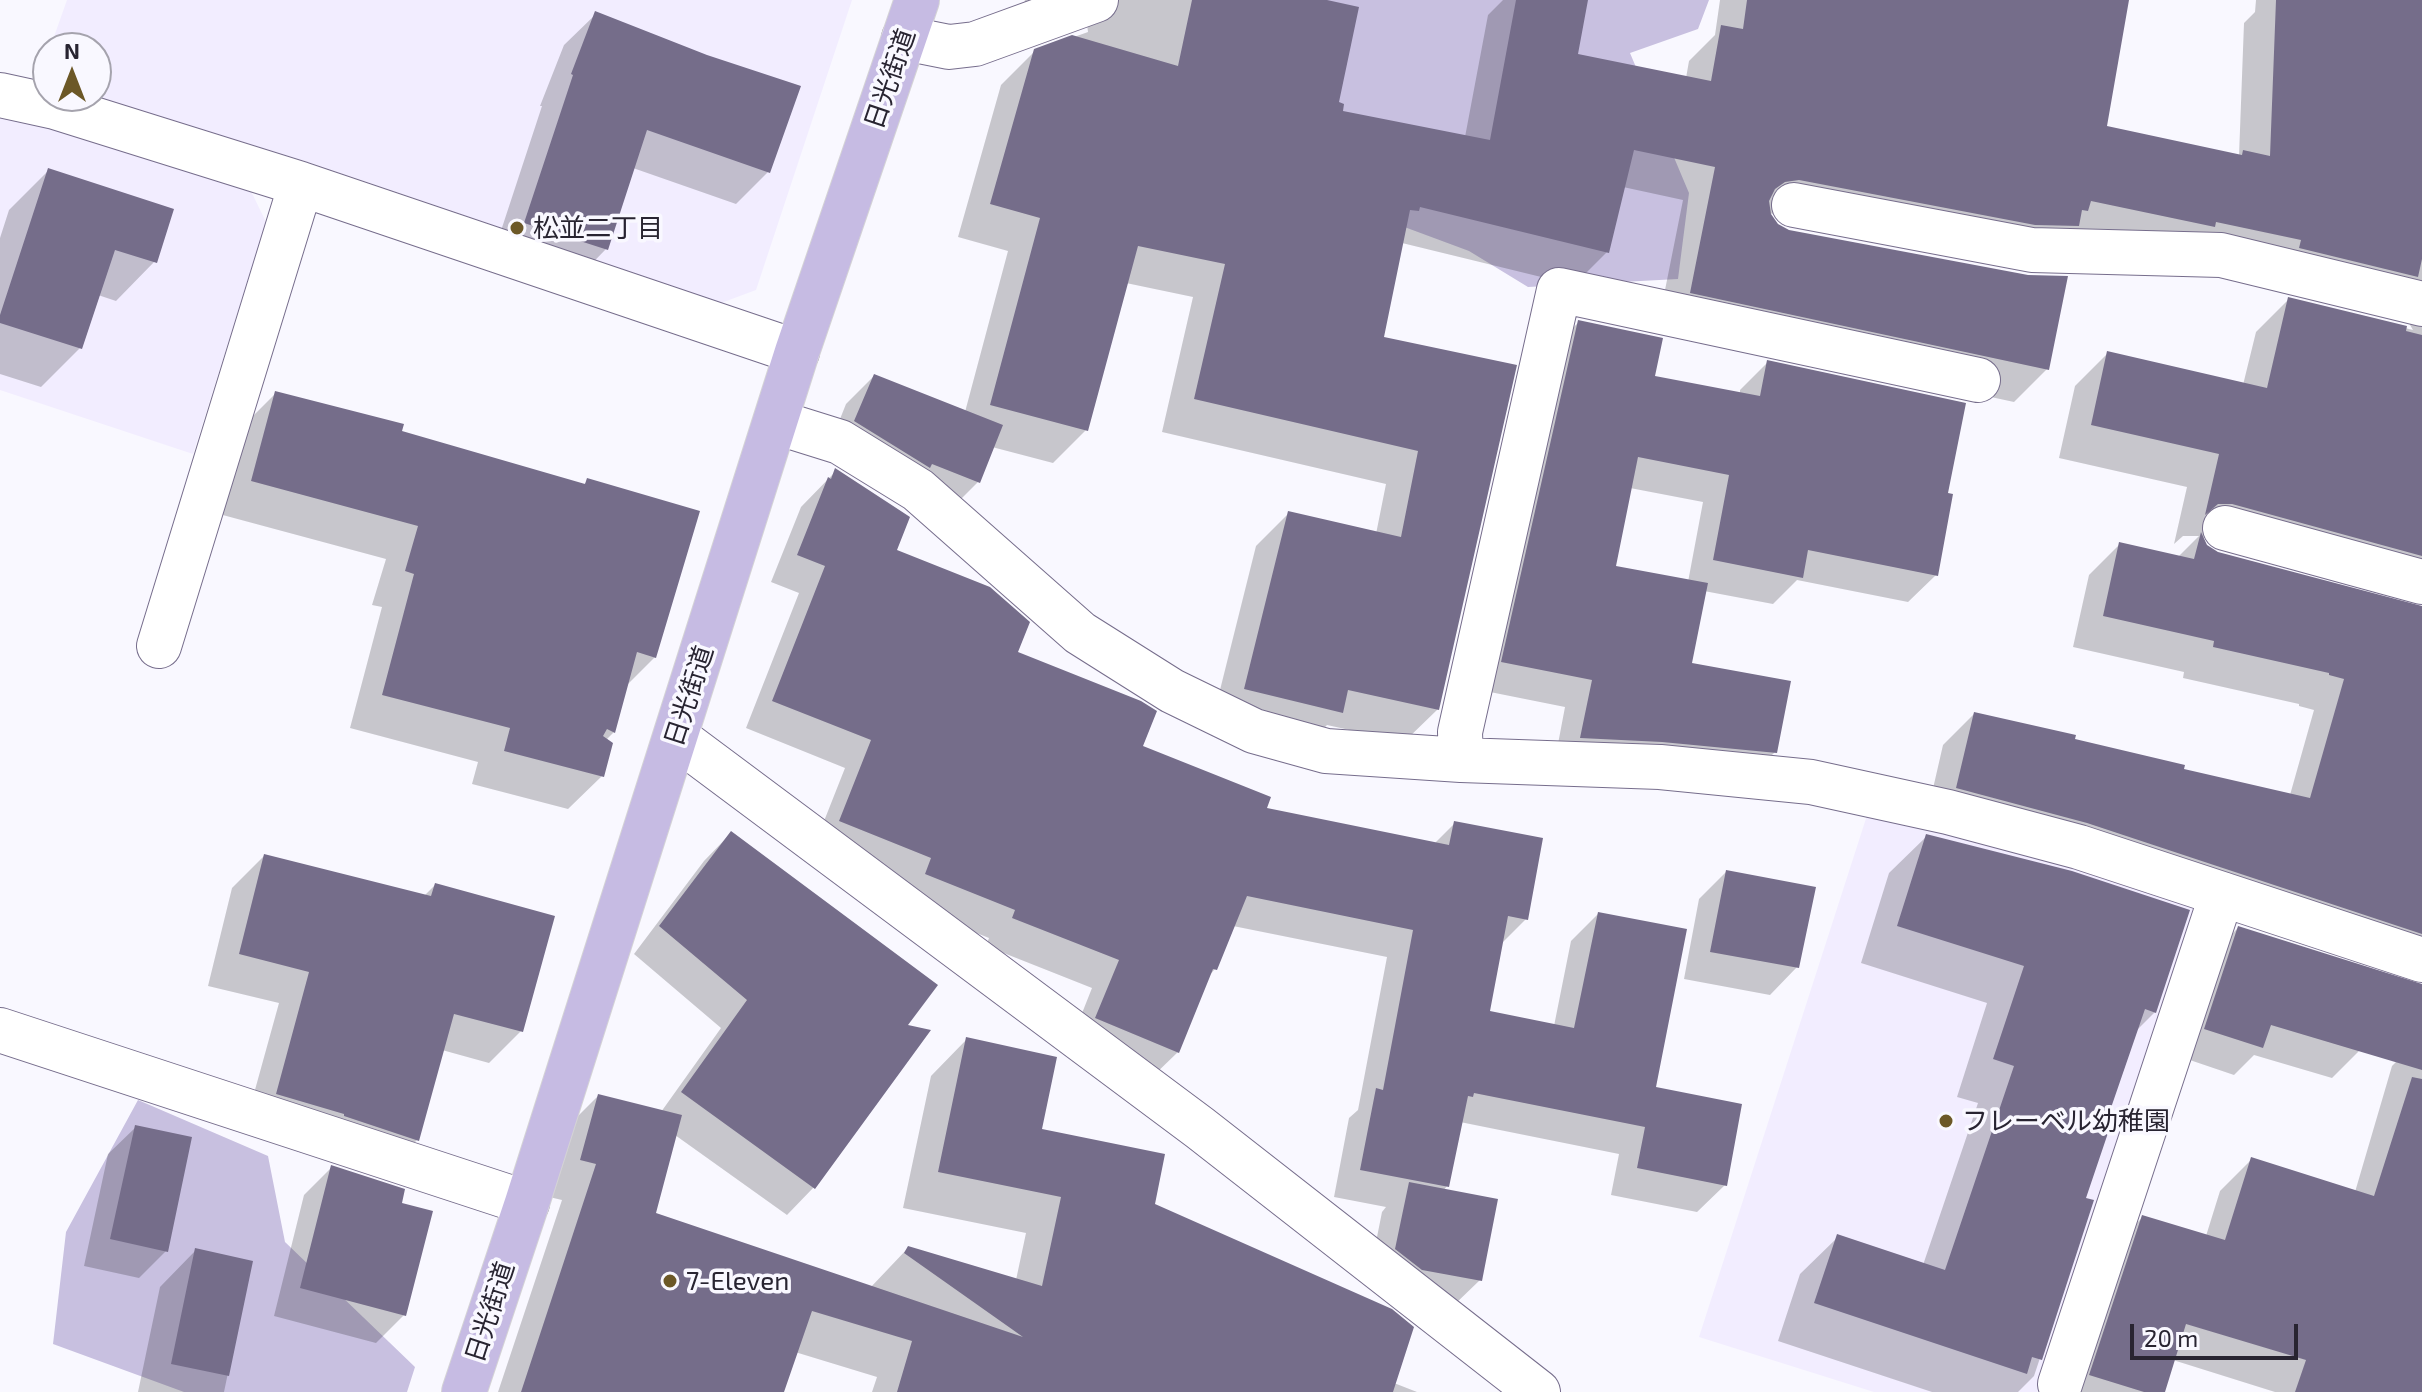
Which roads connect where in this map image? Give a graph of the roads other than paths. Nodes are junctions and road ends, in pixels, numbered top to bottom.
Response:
1 (1096, 0) edge
2 (910, 19) edge
3 (0, 95) edge
4 (301, 184) junction
5 (1794, 205) dead end
6 (2422, 304) edge
7 (797, 352) junction
8 (1978, 380) dead end
9 (776, 422) junction
10 (2225, 528) dead end
11 (2422, 582) edge
12 (159, 646) dead end
13 (676, 737) junction
14 (1461, 760) junction
15 (2222, 894) junction
16 (2422, 960) edge
17 (0, 1030) edge
18 (527, 1203) junction
19 (2060, 1384) dead end
20 (464, 1392) edge
21 (1538, 1392) edge

1 - 2 street
2 - 7 main road, 日光街道
3 - 4 street
4 - 7 street
4 - 12 street
5 - 6 street
7 - 9 main road, 日光街道
8 - 14 street
9 - 13 main road, 日光街道
9 - 14 street
10 - 11 street
13 - 18 main road, 日光街道
13 - 21 street
14 - 15 street
15 - 16 street
15 - 19 street
17 - 18 street
18 - 20 main road, 日光街道

